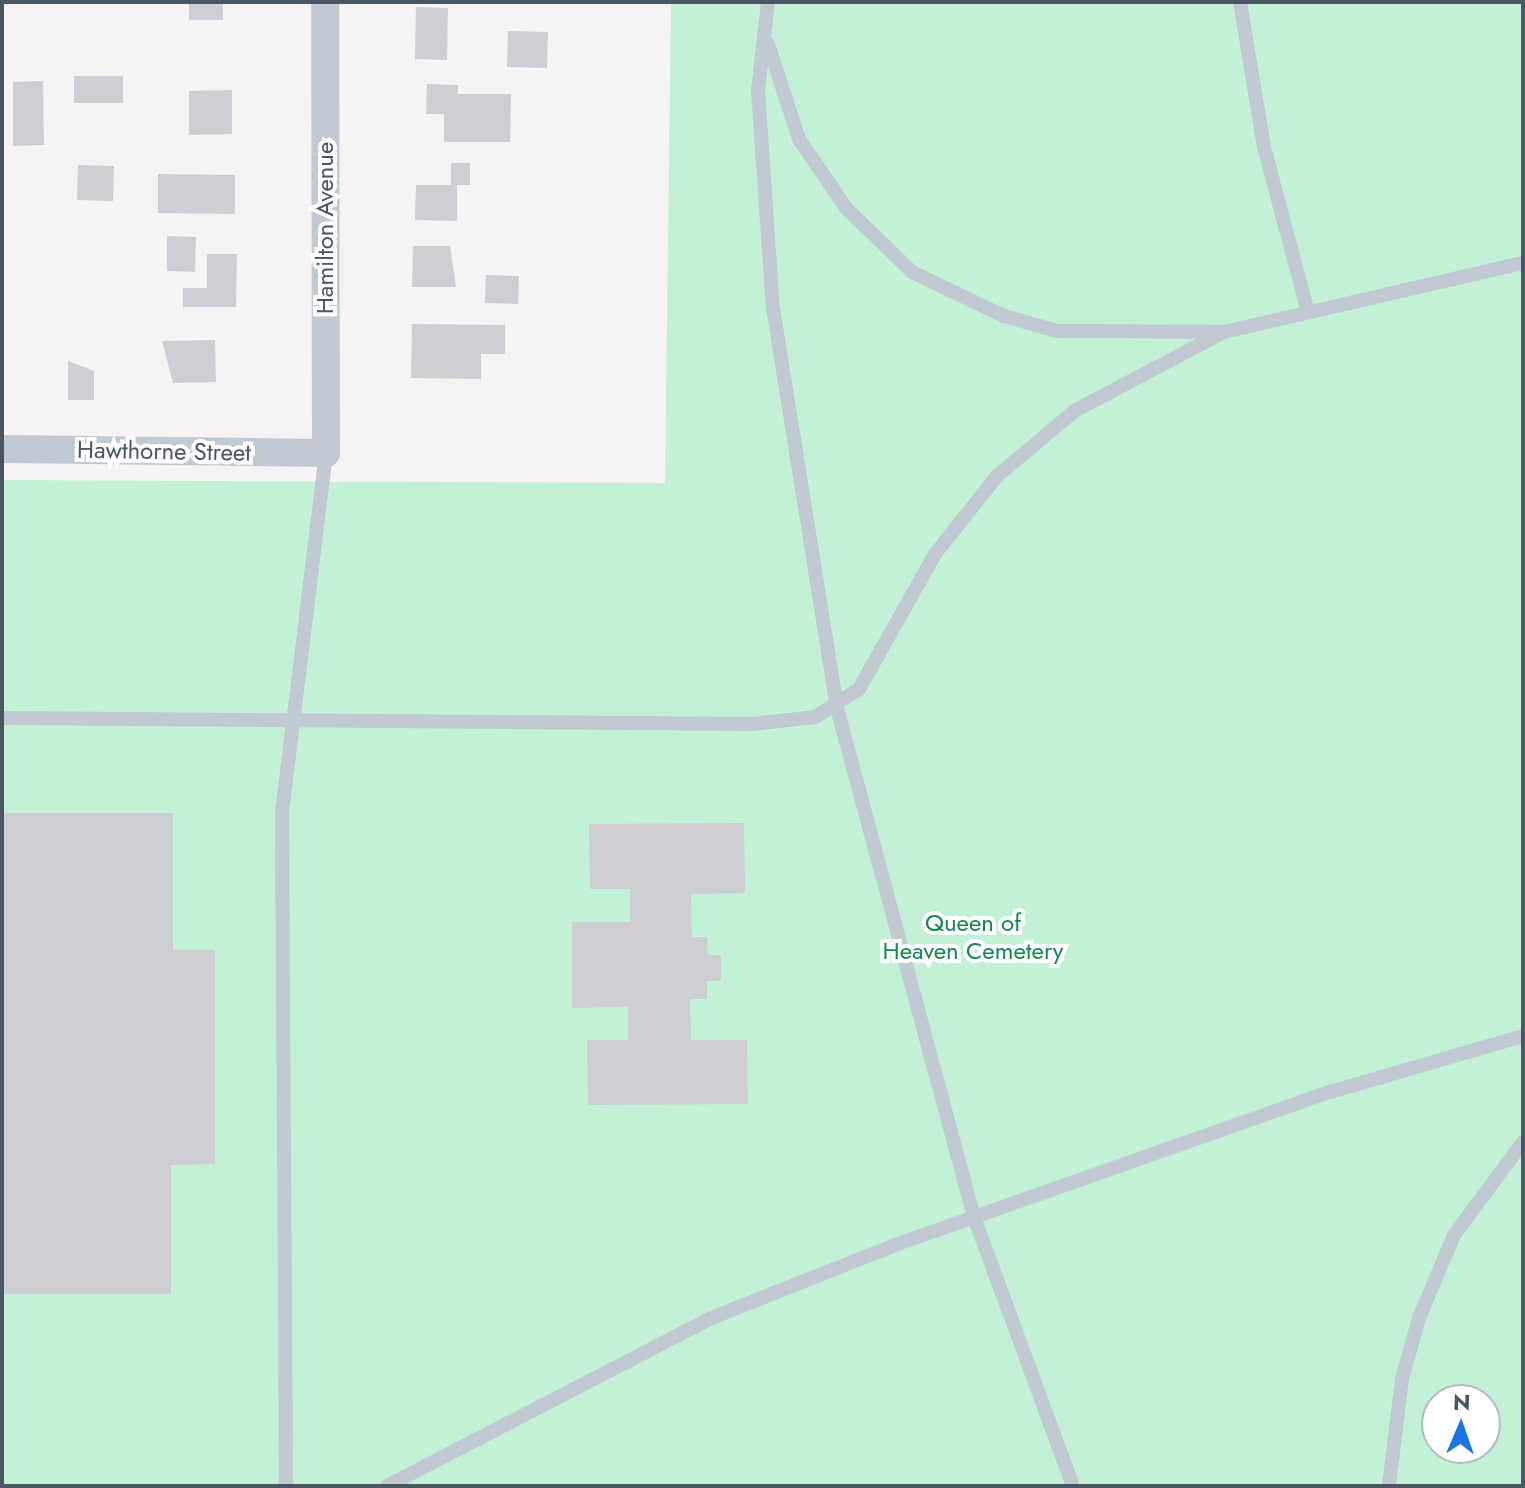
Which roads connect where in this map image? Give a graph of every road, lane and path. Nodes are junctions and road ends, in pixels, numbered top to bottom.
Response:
1 (325, 2) edge
2 (768, 2) edge
3 (1240, 2) edge
4 (764, 28) junction
5 (1523, 263) edge
6 (1308, 312) junction
7 (1224, 332) junction
8 (2, 449) edge
9 (326, 453) junction
10 (837, 708) junction
11 (2, 718) edge
12 (293, 721) junction
13 (1523, 1036) edge
14 (1523, 1142) edge
15 (974, 1217) junction
16 (286, 1486) edge
17 (387, 1486) edge
18 (1073, 1486) edge
19 (1389, 1486) edge

1 - 9 street, Hamilton Avenue
2 - 4 lane
3 - 6 lane
4 - 7 lane
4 - 10 lane
5 - 6 lane
6 - 7 lane
7 - 10 lane
8 - 9 street, Hawthorne Street
9 - 12 lane
10 - 12 lane
10 - 15 lane
11 - 12 lane
12 - 16 lane
13 - 15 lane
14 - 19 lane
15 - 17 lane
15 - 18 lane

